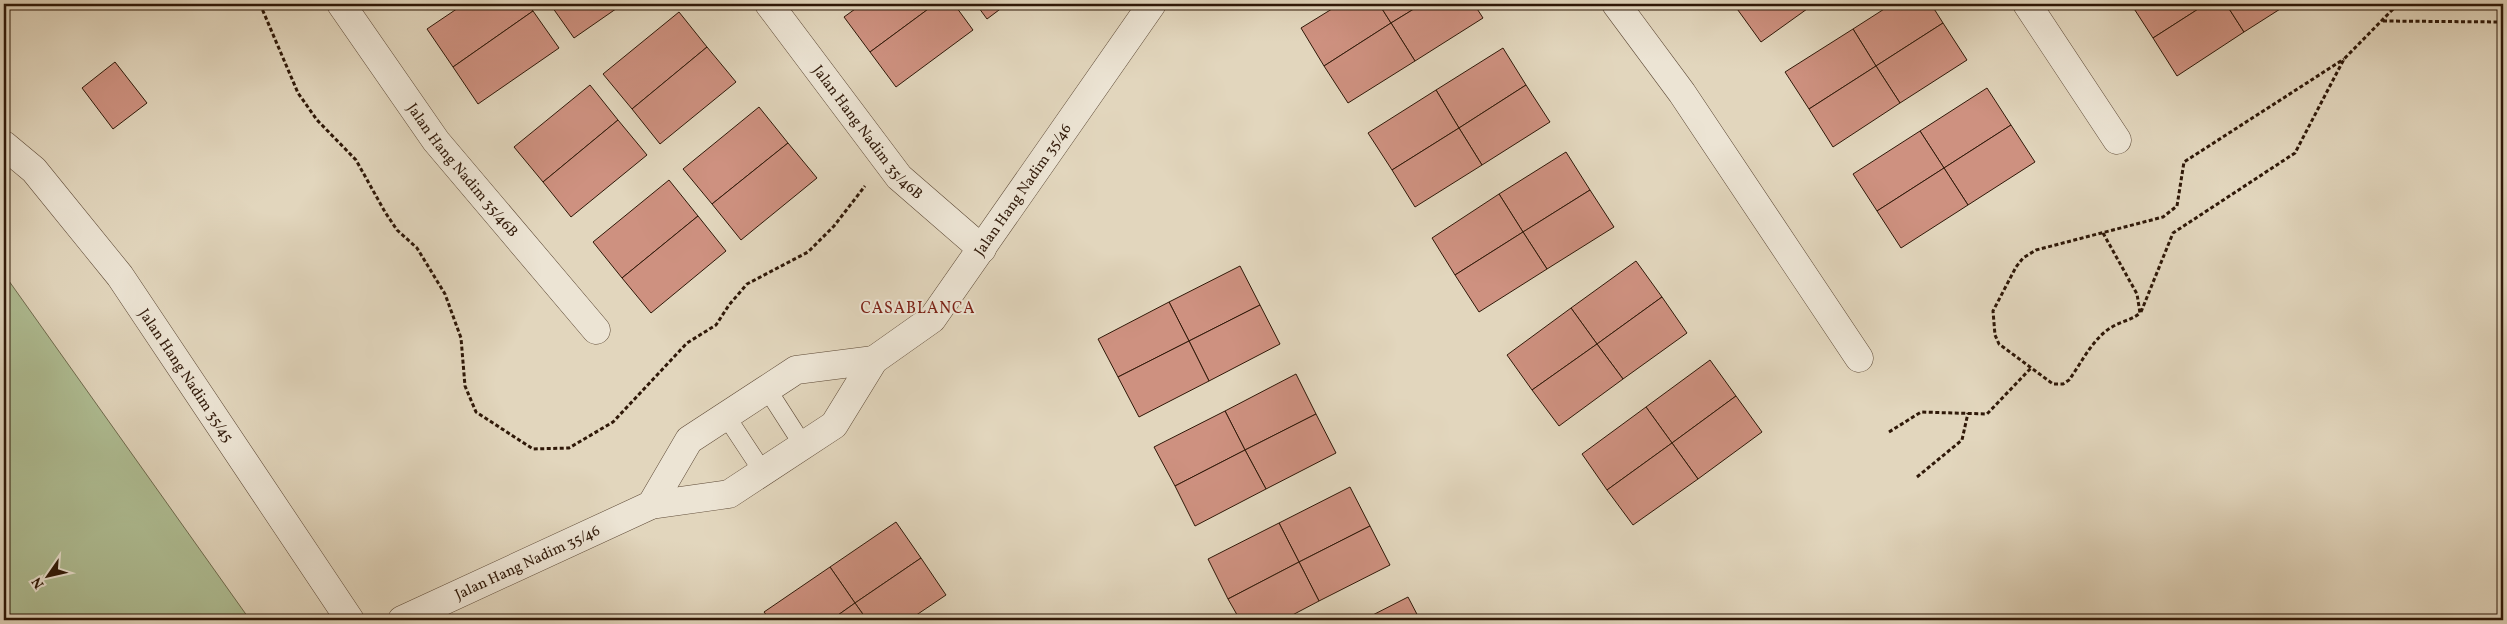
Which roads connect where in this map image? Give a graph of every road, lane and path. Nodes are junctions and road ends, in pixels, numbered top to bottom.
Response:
1 (341, 4) edge
2 (769, 4) edge
3 (1152, 4) edge
4 (1616, 4) edge
5 (2028, 4) edge
6 (2398, 4) edge
7 (2382, 21) junction
8 (2503, 22) edge
9 (2344, 59) junction
10 (2117, 140) dead end
11 (4, 146) edge
12 (2103, 233) junction
13 (982, 249) junction
14 (2140, 313) junction
15 (596, 330) dead end
16 (1859, 358) dead end
17 (874, 360) junction
18 (2031, 368) junction
19 (767, 389) junction
20 (1968, 413) junction
21 (726, 416) junction
22 (1889, 432) dead end
23 (803, 445) junction
24 (763, 472) junction
25 (1917, 477) dead end
26 (652, 505) junction
27 (350, 620) edge
28 (402, 620) edge

1 - 15 street, Jalan Hang Nadim 35/46B
2 - 13 street, Jalan Hang Nadim 35/46B
3 - 13 street, Jalan Hang Nadim 35/46
4 - 16 street
5 - 10 street
6 - 7 path
7 - 8 path
7 - 9 path
9 - 12 path
9 - 14 path
11 - 27 street, Jalan Hang Nadim 35/45
12 - 14 path
12 - 18 path
13 - 17 street, Jalan Hang Nadim 35/46
14 - 18 path
17 - 19 street, Jalan Hang Nadim 35/46
17 - 23 street, Jalan Hang Nadim 35/46
18 - 20 path
19 - 21 street, Jalan Hang Nadim 35/46
19 - 23 lane
20 - 22 path
20 - 25 path
21 - 24 lane
21 - 26 street, Jalan Hang Nadim 35/46
23 - 24 street, Jalan Hang Nadim 35/46
24 - 26 street, Jalan Hang Nadim 35/46
26 - 28 street, Jalan Hang Nadim 35/46

